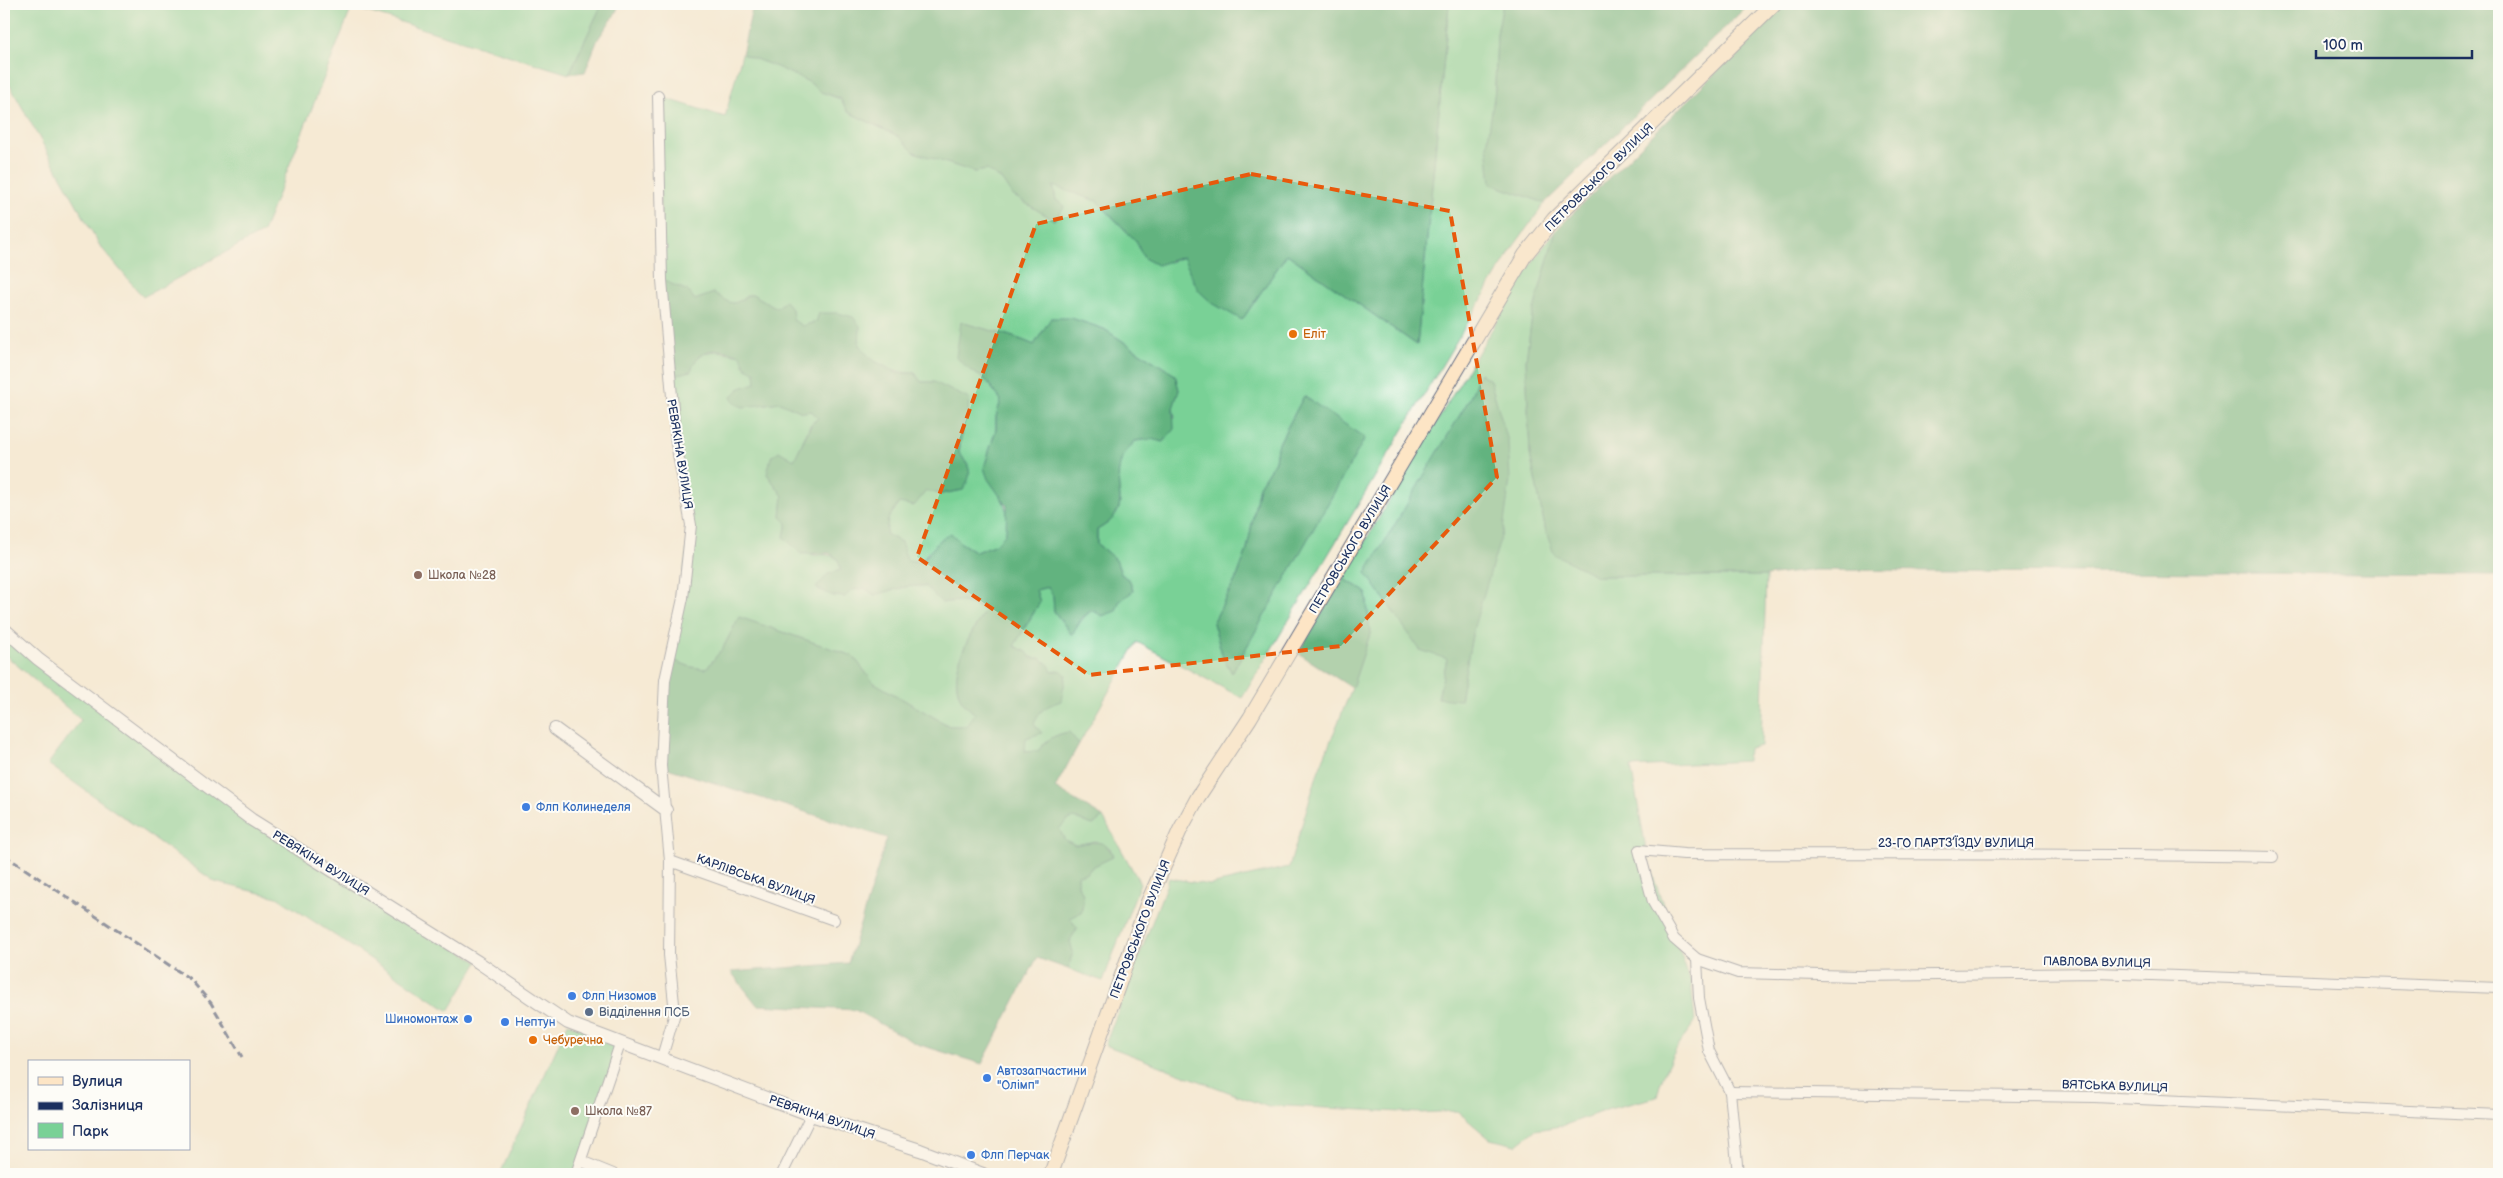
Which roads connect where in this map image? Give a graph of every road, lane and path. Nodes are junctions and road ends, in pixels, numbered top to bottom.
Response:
1 (1774, 4) edge
2 (658, 96) dead end
3 (4, 629) edge
4 (555, 729) dead end
5 (666, 810) junction
6 (2273, 857) dead end
7 (670, 861) junction
8 (834, 920) dead end
9 (1697, 960) junction
10 (2499, 988) edge
11 (620, 1044) junction
12 (662, 1057) junction
13 (1730, 1092) junction
14 (811, 1115) junction
15 (2499, 1115) edge
16 (581, 1160) junction
17 (576, 1174) edge
18 (613, 1174) edge
19 (782, 1174) edge
20 (983, 1174) edge
21 (1051, 1174) edge
22 (1738, 1174) edge

1 - 21 main road, ПЕТРОВСЬКОГО ВУЛИЦЯ
2 - 5 street, РЕВЯКІНА ВУЛИЦЯ
3 - 11 street, РЕВЯКІНА ВУЛИЦЯ
4 - 5 street
5 - 7 street, РЕВЯКІНА ВУЛИЦЯ
6 - 9 street, 23-ГО ПАРТЗ’ЇЗДУ ВУЛИЦЯ
7 - 8 street, КАРЛІВСЬКА ВУЛИЦЯ
7 - 12 street, РЕВЯКІНА ВУЛИЦЯ
9 - 10 street, ПАВЛОВА ВУЛИЦЯ
9 - 13 street
11 - 12 street, РЕВЯКІНА ВУЛИЦЯ
11 - 16 street
12 - 14 street, РЕВЯКІНА ВУЛИЦЯ
13 - 15 street, ВЯТСЬКА ВУЛИЦЯ
13 - 22 street
14 - 19 street
14 - 20 street, РЕВЯКІНА ВУЛИЦЯ
16 - 17 street
16 - 18 street

